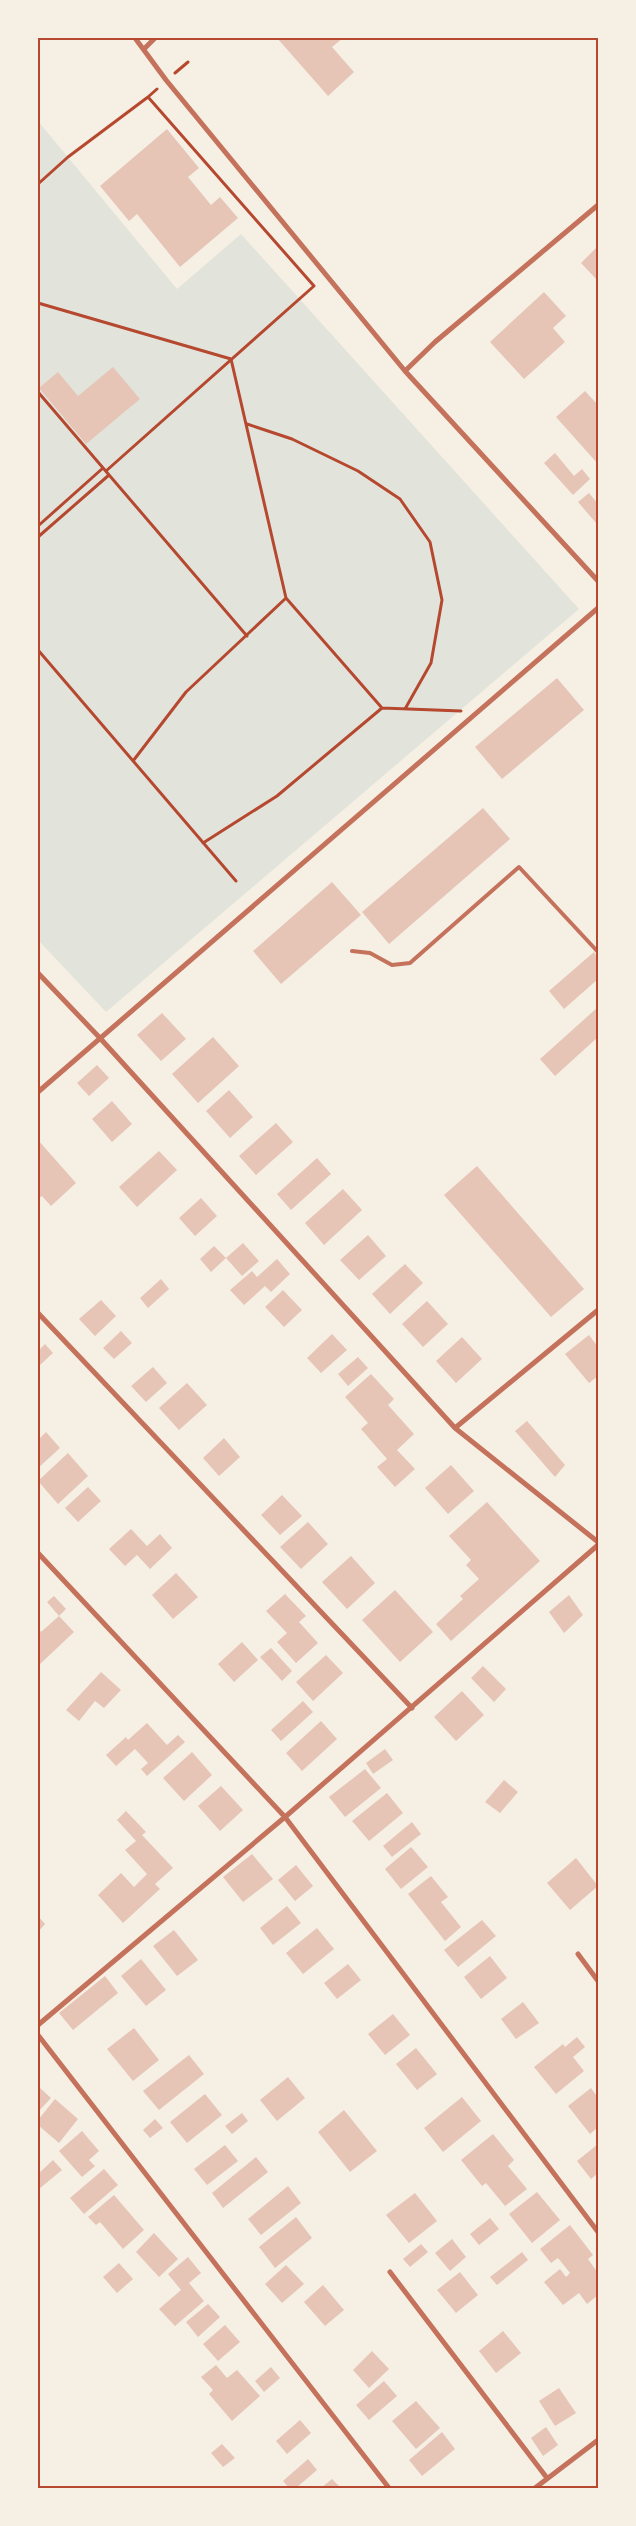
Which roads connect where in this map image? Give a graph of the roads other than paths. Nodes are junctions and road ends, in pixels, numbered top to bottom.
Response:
1 (135, 38) edge
2 (155, 38) edge
3 (144, 49) junction
4 (598, 205) edge
5 (404, 371) junction
6 (598, 581) edge
7 (598, 608) edge
8 (352, 951) dead end
9 (598, 952) edge
10 (38, 973) edge
11 (100, 1038) junction
12 (38, 1092) edge
13 (598, 1310) edge
14 (38, 1313) edge
15 (455, 1428) junction
16 (598, 1543) edge
17 (38, 1553) edge
18 (412, 1708) junction
19 (285, 1817) junction
20 (578, 1954) dead end
21 (598, 1981) edge
22 (38, 2025) edge
23 (38, 2035) edge
24 (598, 2232) edge
25 (390, 2272) dead end
26 (598, 2440) edge
27 (547, 2478) junction
28 (389, 2488) edge
29 (535, 2488) edge

1 - 3 street
2 - 3 street
3 - 5 street
4 - 5 street
5 - 6 street
7 - 11 street
8 - 9 lane
10 - 11 street
11 - 12 street
11 - 15 street
13 - 15 street
14 - 18 street
15 - 16 street
16 - 18 street
17 - 19 street
18 - 19 street
19 - 22 street
19 - 24 street
20 - 21 street
23 - 28 street
25 - 27 street
26 - 27 street
27 - 29 street

